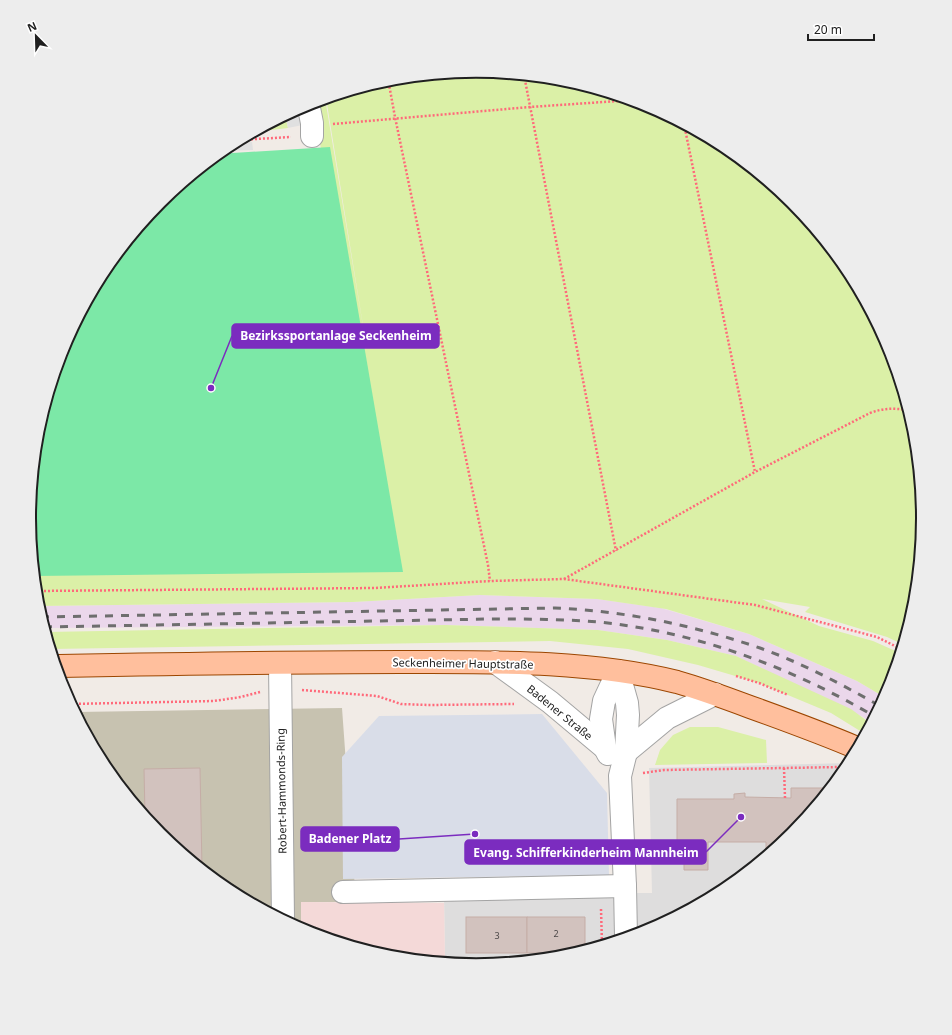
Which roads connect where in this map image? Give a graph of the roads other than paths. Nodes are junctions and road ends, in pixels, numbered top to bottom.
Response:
1 (280, 662) junction
2 (495, 662) junction
3 (62, 666) edge
4 (618, 671) junction
5 (715, 694) junction
6 (852, 746) edge
7 (616, 750) junction
8 (626, 886) junction
9 (343, 892) dead end
10 (283, 913) edge
11 (626, 931) edge

1 - 2 main road, Seckenheimer Hauptstraße
1 - 3 main road, Seckenheimer Hauptstraße
1 - 10 street, Robert-Hammonds-Ring
2 - 4 main road, Seckenheimer Hauptstraße
2 - 7 street, Badener Straße
4 - 5 main road, Seckenheimer Hauptstraße
4 - 7 street, Badener Straße
5 - 6 main road, Seckenheimer Hauptstraße
5 - 7 street
7 - 8 street, Badener Straße
8 - 9 street
8 - 11 street, Badener Straße

